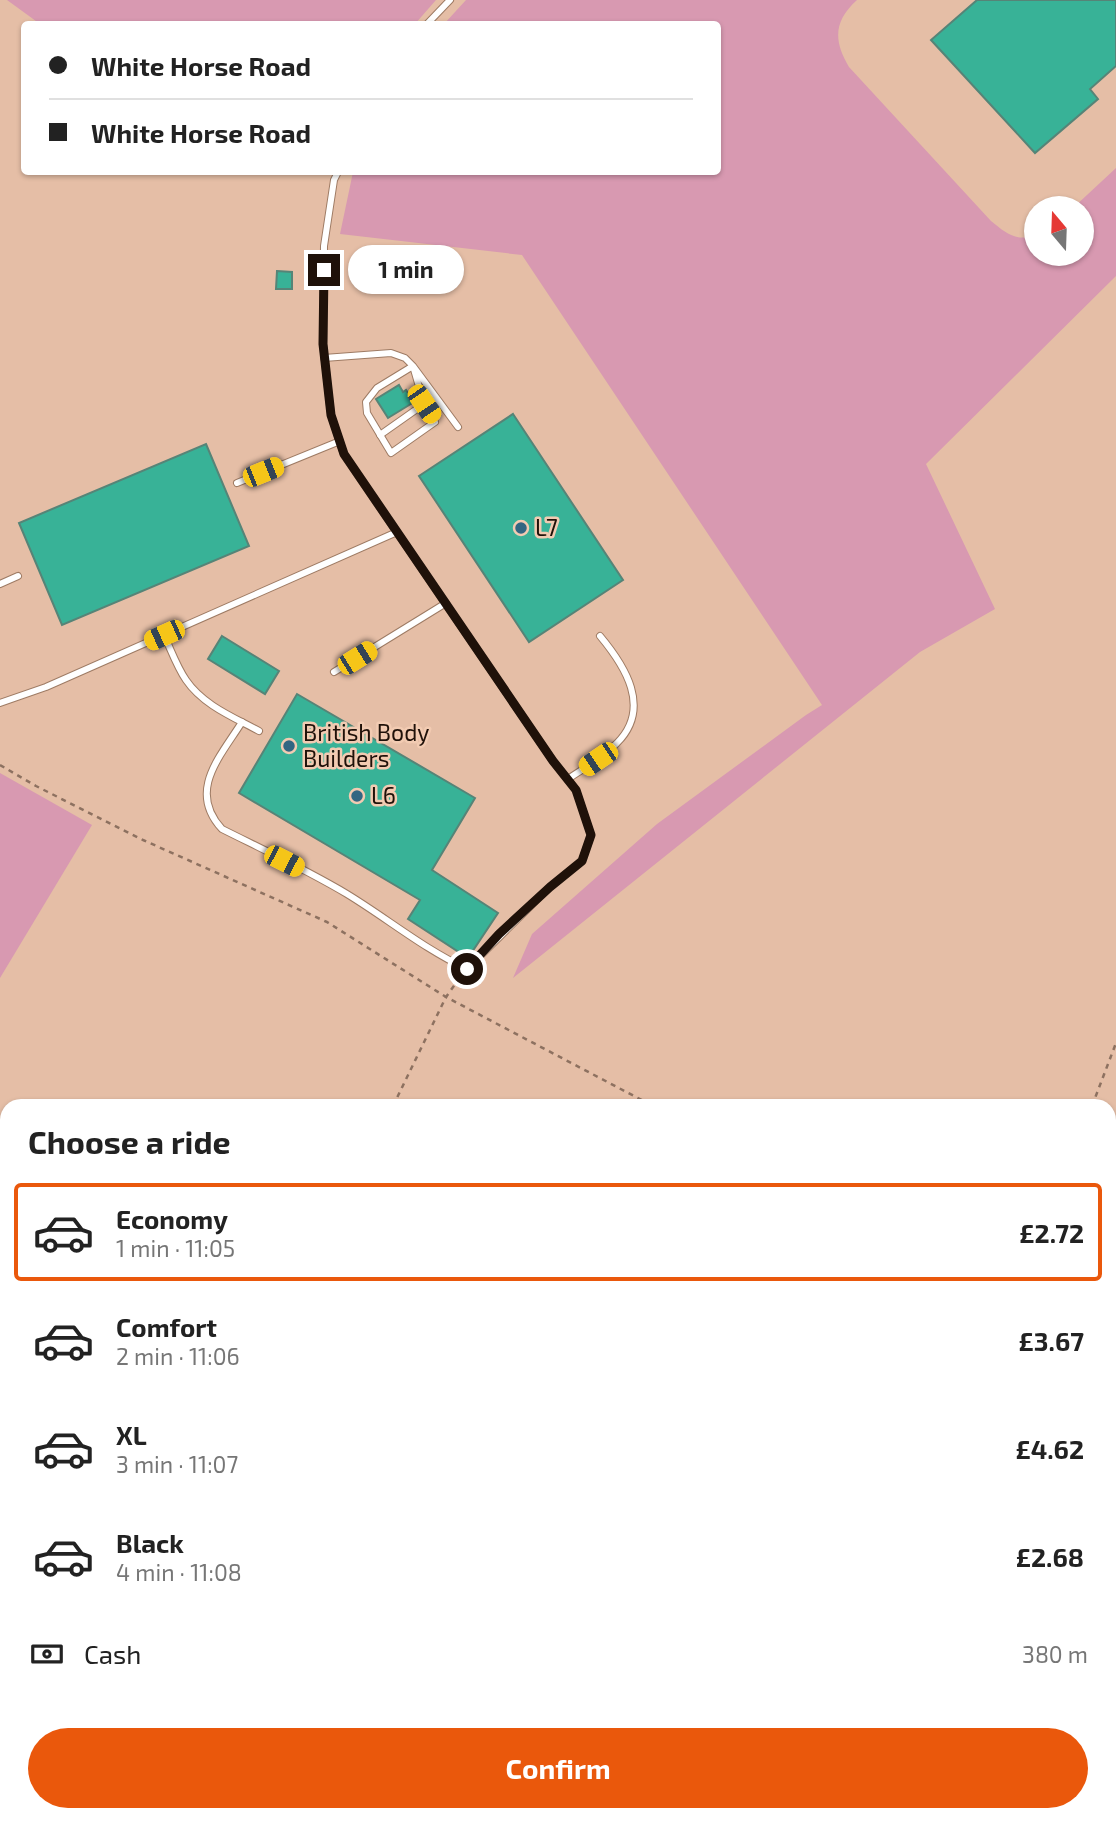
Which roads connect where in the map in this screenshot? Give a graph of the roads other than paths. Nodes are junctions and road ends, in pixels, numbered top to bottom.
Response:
1 (450, 0) edge
2 (430, 21) edge
3 (336, 175) edge
4 (324, 358) junction
5 (413, 366) junction
6 (424, 404) junction
7 (458, 427) dead end
8 (380, 435) junction
9 (340, 441) junction
10 (237, 482) dead end
11 (397, 532) junction
12 (18, 576) dead end
13 (0, 584) edge
14 (446, 603) junction
15 (164, 635) junction
16 (600, 636) dead end
17 (334, 672) dead end
18 (0, 703) edge
19 (242, 722) junction
20 (259, 731) dead end
21 (568, 779) junction

1 - 2 lane
3 - 4 lane
4 - 5 lane
4 - 9 lane
5 - 6 lane
5 - 7 lane
5 - 8 lane
6 - 8 lane
6 - 8 lane
9 - 10 lane
9 - 11 lane
11 - 14 lane
11 - 15 lane
12 - 13 lane
14 - 17 lane
14 - 21 lane
15 - 18 lane
15 - 19 lane
16 - 21 lane
19 - 20 lane
19 - 21 lane

